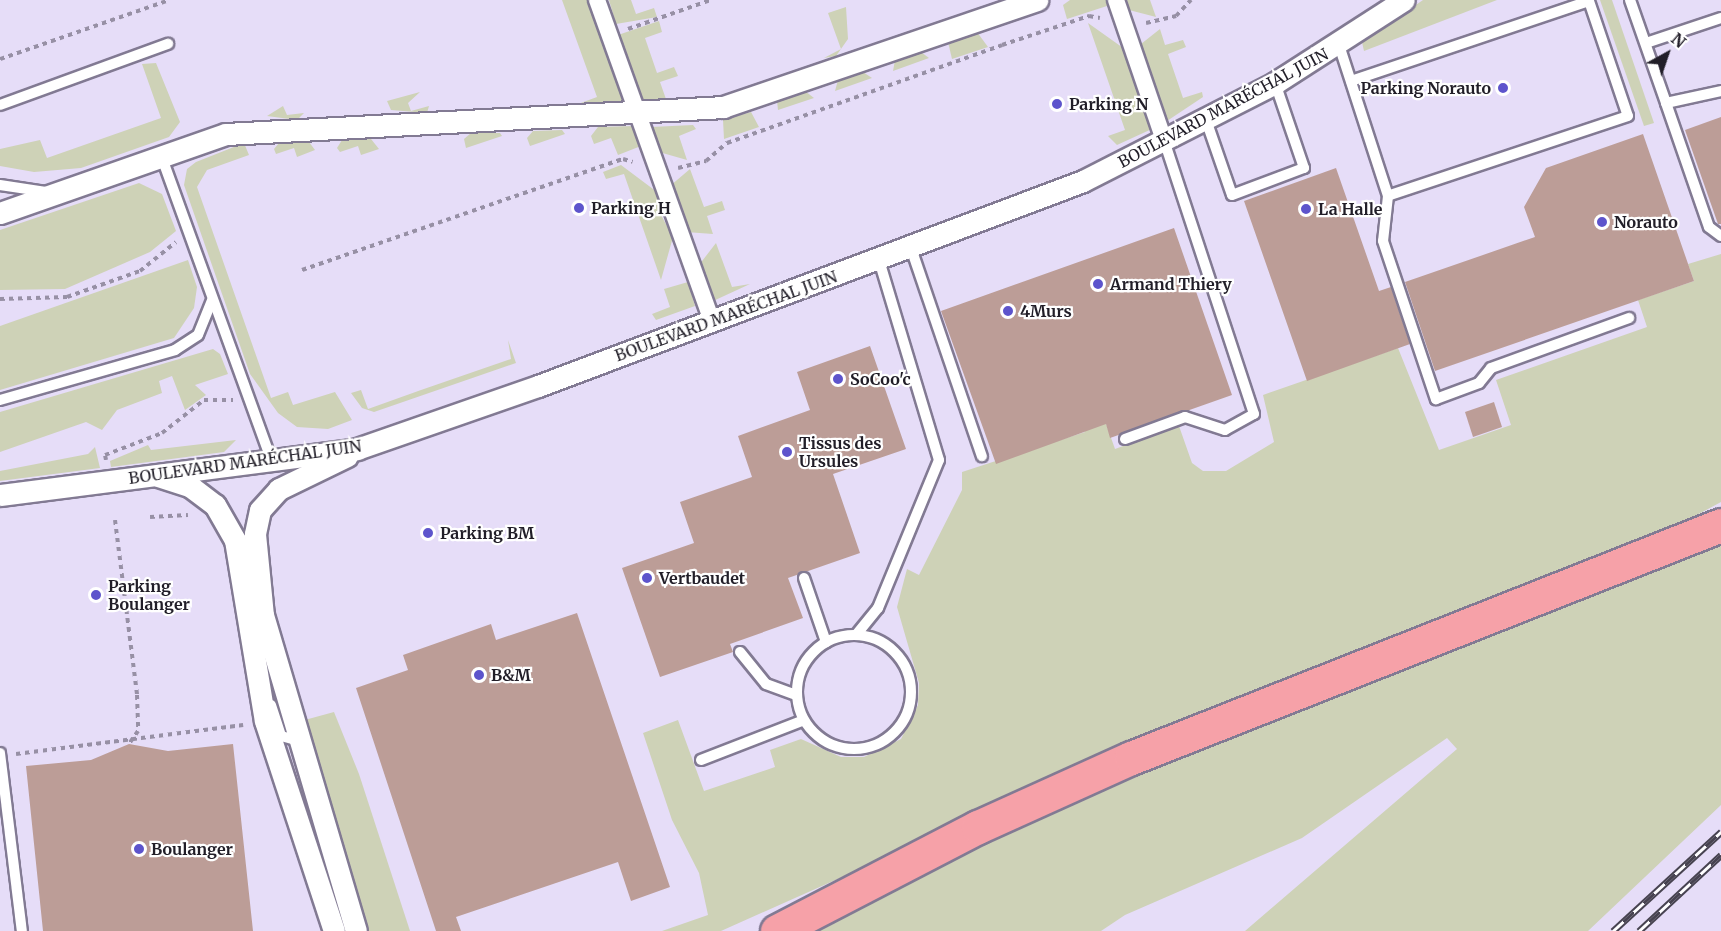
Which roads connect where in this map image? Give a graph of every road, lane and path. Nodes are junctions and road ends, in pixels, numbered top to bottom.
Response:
1 (169, 0) edge
2 (597, 0) edge
3 (711, 0) edge
4 (1037, 0) edge
5 (1116, 0) edge
6 (1191, 0) edge
7 (1404, 0) edge
8 (1630, 0) edge
9 (1721, 18) edge
10 (1124, 23) junction
11 (610, 35) junction
12 (1646, 43) junction
13 (168, 44) dead end
14 (1339, 45) junction
15 (0, 59) edge
16 (1351, 81) junction
17 (1275, 83) junction
18 (1721, 91) edge
19 (1666, 103) junction
20 (0, 105) edge
21 (639, 114) junction
22 (1206, 120) junction
23 (1165, 143) junction
24 (162, 158) junction
25 (658, 170) junction
26 (2, 187) edge
27 (58, 194) junction
28 (1388, 196) junction
29 (0, 213) edge
30 (188, 232) junction
31 (1721, 236) edge
32 (910, 248) junction
33 (879, 260) junction
34 (302, 270) dead end
35 (0, 299) edge
36 (212, 301) junction
37 (1629, 318) dead end
38 (712, 321) junction
39 (249, 399) junction
40 (0, 400) edge
41 (1125, 439) dead end
42 (357, 449) junction
43 (105, 454) dead end
44 (982, 456) dead end
45 (271, 459) junction
46 (155, 475) junction
47 (0, 495) edge
48 (186, 507) dead end
49 (189, 514) dead end
50 (116, 520) dead end
51 (1721, 525) edge
52 (804, 578) dead end
53 (246, 624) junction
54 (856, 634) junction
55 (826, 642) junction
56 (740, 652) dead end
57 (280, 676) junction
58 (255, 680) junction
59 (796, 695) junction
60 (804, 720) junction
61 (266, 721) junction
62 (296, 740) junction
63 (129, 742) junction
64 (0, 754) edge
65 (701, 760) dead end
66 (22, 931) edge
67 (334, 931) edge
68 (356, 931) edge
69 (777, 931) edge

1 - 15 path
2 - 11 street
3 - 11 path
4 - 21 street
5 - 10 street
6 - 10 path
7 - 14 street, BOULEVARD MARÉCHAL JUIN
8 - 12 lane
9 - 12 lane
10 - 23 street
10 - 25 path
11 - 21 street
12 - 19 lane
13 - 20 lane
14 - 16 lane
14 - 17 street, BOULEVARD MARÉCHAL JUIN
16 - 28 lane
16 - 28 lane
17 - 22 street, BOULEVARD MARÉCHAL JUIN
17 - 22 lane
18 - 19 lane
19 - 31 lane
21 - 24 street
21 - 25 street
22 - 23 street, BOULEVARD MARÉCHAL JUIN
23 - 32 street, BOULEVARD MARÉCHAL JUIN
23 - 41 lane
24 - 27 street
24 - 30 lane
25 - 34 path
25 - 38 street
26 - 27 lane
27 - 29 street
28 - 37 lane
30 - 35 path
30 - 36 lane
32 - 33 street, BOULEVARD MARÉCHAL JUIN
32 - 44 lane
33 - 38 street, BOULEVARD MARÉCHAL JUIN
33 - 54 lane
36 - 39 lane
36 - 40 lane
38 - 42 street, BOULEVARD MARÉCHAL JUIN
39 - 43 path
39 - 45 lane
42 - 45 street, BOULEVARD MARÉCHAL JUIN
42 - 57 street
45 - 46 street, BOULEVARD MARÉCHAL JUIN
46 - 47 street, BOULEVARD MARÉCHAL JUIN
46 - 53 street
48 - 49 path
50 - 63 path
51 - 69 highway
52 - 55 lane
53 - 57 lane
53 - 58 street
54 - 55 lane
54 - 60 lane
55 - 59 lane
56 - 59 lane
57 - 58 lane
57 - 62 street
58 - 61 street
58 - 62 lane
59 - 60 lane
60 - 65 lane
61 - 63 path
61 - 67 street
62 - 68 street
63 - 64 path
64 - 66 lane

